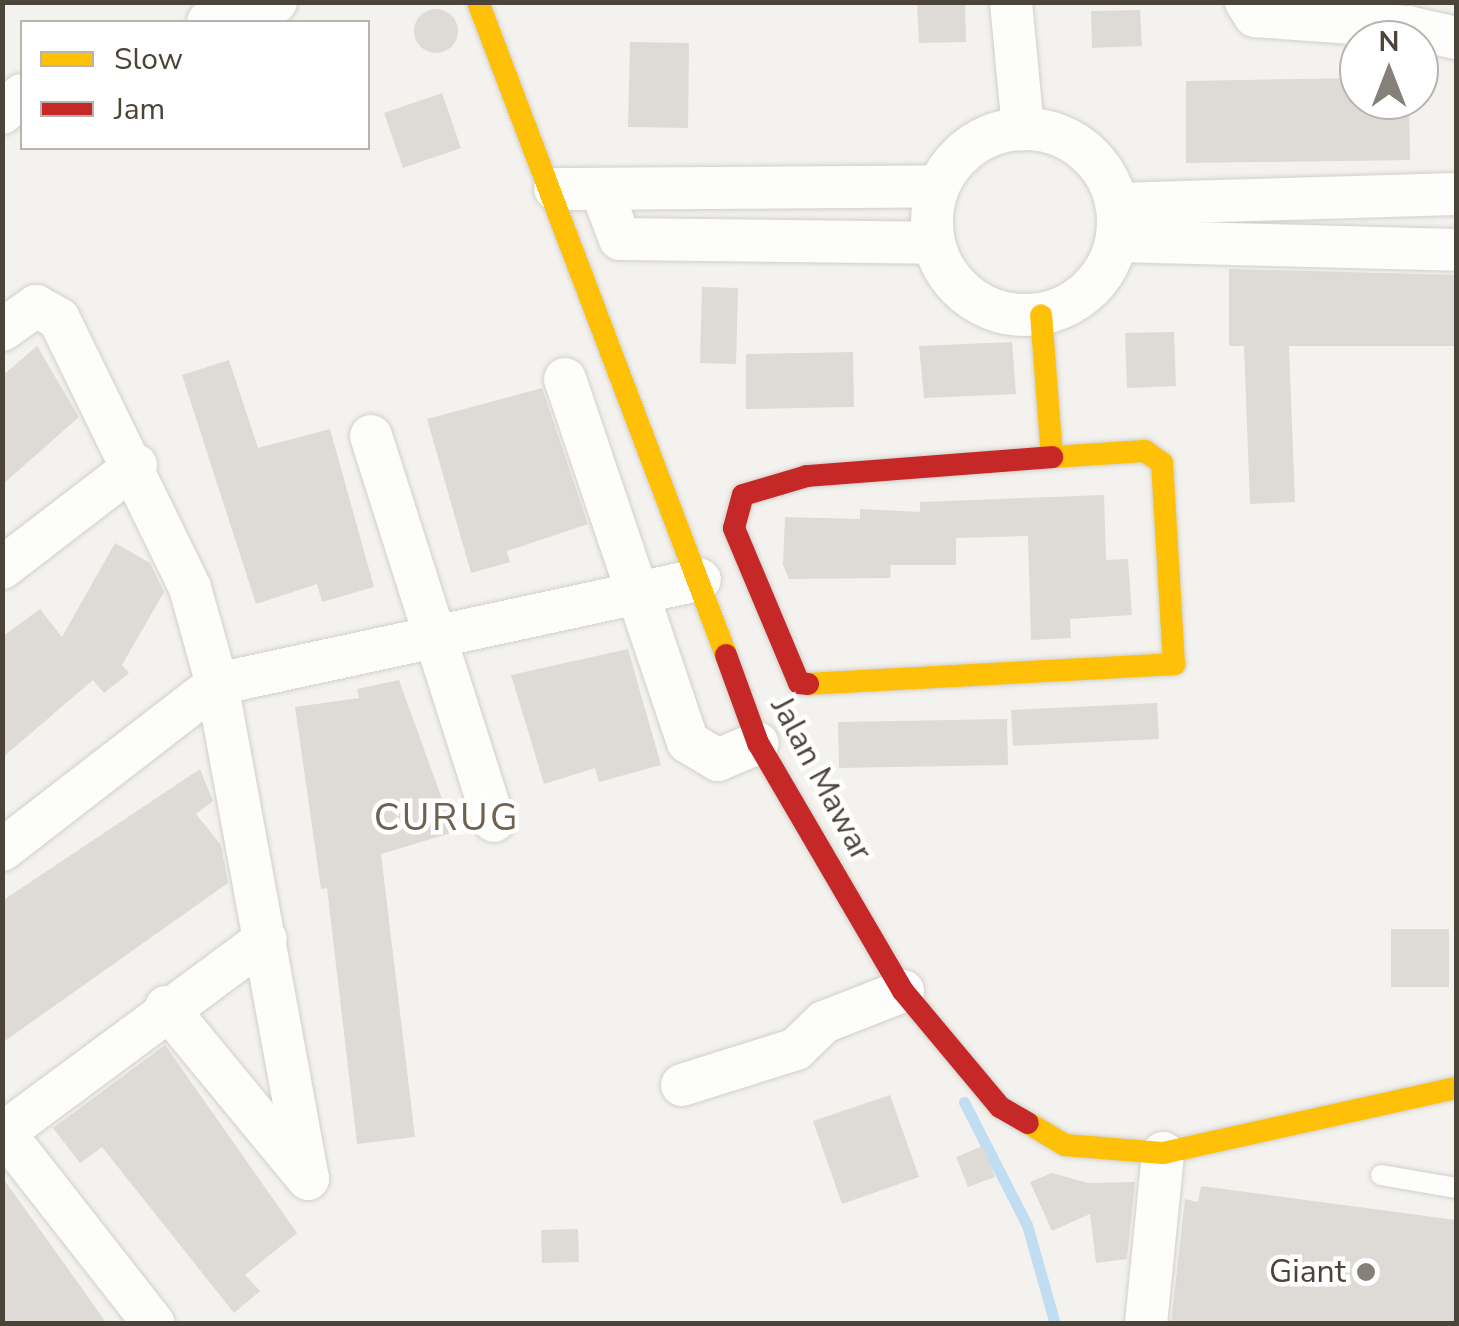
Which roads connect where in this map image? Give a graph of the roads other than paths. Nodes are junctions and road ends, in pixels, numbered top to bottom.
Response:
1 (276, 2) edge
2 (478, 2) edge
3 (1011, 2) edge
4 (1246, 2) edge
5 (215, 20) edge
6 (1456, 38) edge
7 (1023, 128) junction
8 (938, 186) junction
9 (555, 189) junction
10 (601, 189) junction
11 (1456, 194) edge
12 (1116, 222) junction
13 (933, 243) junction
14 (1456, 250) edge
15 (1042, 314) junction
16 (2, 330) edge
17 (594, 390) junction
18 (370, 436) dead end
19 (1052, 457) junction
20 (136, 464) junction
21 (2, 568) edge
22 (672, 587) junction
23 (436, 637) junction
24 (218, 684) junction
25 (743, 750) junction
26 (494, 821) dead end
27 (2, 850) edge
28 (266, 939) junction
29 (898, 993) junction
30 (166, 1007) junction
31 (682, 1085) dead end
32 (1456, 1088) edge
33 (3, 1132) edge
34 (1163, 1153) junction
35 (1381, 1175) dead end
36 (1456, 1188) edge
37 (154, 1324) edge
38 (1146, 1324) edge

1 - 5 street
2 - 9 street, Jalan Mawar
3 - 7 street
4 - 6 street
7 - 8 street
7 - 12 street
8 - 10 street
8 - 13 street
9 - 10 street
9 - 17 street, Jalan Mawar
10 - 13 street
11 - 12 street
12 - 14 street
12 - 15 street
13 - 15 street
15 - 19 street
16 - 20 street
17 - 22 street
17 - 22 street, Jalan Mawar
18 - 23 street
19 - 19 street
20 - 21 street
20 - 24 street
22 - 23 street
22 - 25 street, Jalan Mawar
22 - 25 street
23 - 24 street
23 - 26 street
24 - 27 street
24 - 28 street
25 - 29 street, Jalan Mawar
28 - 30 street
28 - 30 street
29 - 31 street
29 - 34 street, Jalan Mawar
30 - 33 street
32 - 34 street, Jalan Mawar
33 - 37 street
34 - 38 street
35 - 36 lane

